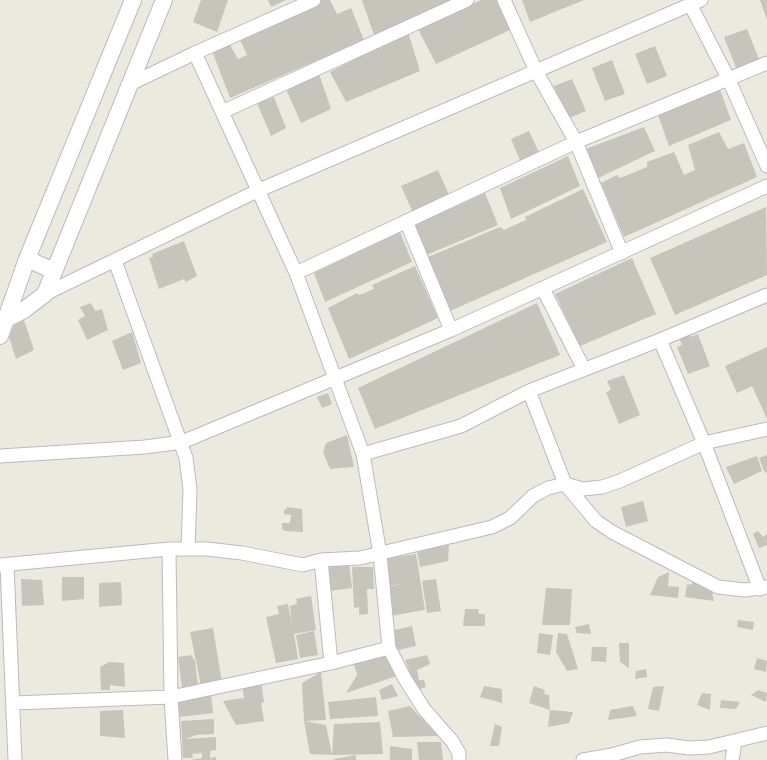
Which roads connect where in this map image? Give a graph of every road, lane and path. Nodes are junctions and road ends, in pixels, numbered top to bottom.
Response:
1 (133, 0) edge
2 (164, 0) edge
3 (314, 0) edge
4 (467, 0) edge
5 (504, 0) edge
6 (696, 2) edge
7 (196, 53) junction
8 (767, 62) edge
9 (536, 71) junction
10 (728, 78) junction
11 (128, 85) junction
12 (222, 112) junction
13 (576, 142) junction
14 (767, 166) edge
15 (767, 186) edge
16 (257, 191) junction
17 (406, 221) junction
18 (622, 253) junction
19 (27, 259) junction
20 (116, 261) junction
21 (54, 271) junction
22 (296, 274) junction
23 (543, 289) junction
24 (45, 294) junction
25 (767, 295) edge
26 (8, 318) junction
27 (451, 330) junction
28 (0, 336) edge
29 (660, 340) junction
30 (584, 370) junction
31 (334, 379) junction
32 (529, 391) junction
33 (767, 429) edge
34 (182, 442) junction
35 (704, 443) junction
36 (363, 454) junction
37 (0, 456) edge
38 (565, 484) junction
39 (169, 549) junction
40 (188, 549) junction
41 (380, 554) junction
42 (321, 560) junction
43 (4, 565) edge
44 (764, 588) edge
45 (388, 648) junction
46 (331, 663) junction
47 (171, 697) junction
48 (13, 703) junction
49 (767, 733) edge
50 (735, 742) junction
51 (15, 760) edge
52 (175, 760) edge
53 (459, 760) edge
54 (583, 760) edge
55 (732, 760) edge

1 - 19 street
2 - 11 street
3 - 7 street
4 - 12 street
5 - 9 street
6 - 9 street
6 - 10 street
7 - 11 street
7 - 12 street
8 - 10 street
9 - 13 street
9 - 16 street
10 - 13 street
10 - 14 street
11 - 21 street
12 - 16 street
13 - 17 street
13 - 18 street
15 - 18 street
16 - 20 street
16 - 22 street
17 - 22 street
17 - 27 street
18 - 23 street
19 - 21 street
19 - 26 street
20 - 24 street
20 - 34 street
21 - 24 street
22 - 31 street
23 - 27 street
23 - 30 street
24 - 26 street
25 - 29 street
26 - 28 street
27 - 31 street
29 - 30 street
29 - 35 street
30 - 32 street
31 - 34 street
31 - 36 street
32 - 36 street
32 - 38 street
33 - 35 street
34 - 37 street
34 - 40 street
35 - 38 street
35 - 44 street
36 - 41 street
38 - 41 street
38 - 44 street
39 - 40 street
39 - 43 street
39 - 47 street
40 - 42 street
41 - 42 street
41 - 45 street
42 - 46 street
43 - 48 street
45 - 46 street
45 - 53 street
46 - 47 street
47 - 48 street
47 - 52 street
48 - 51 street
49 - 50 street
50 - 54 street
50 - 55 street

